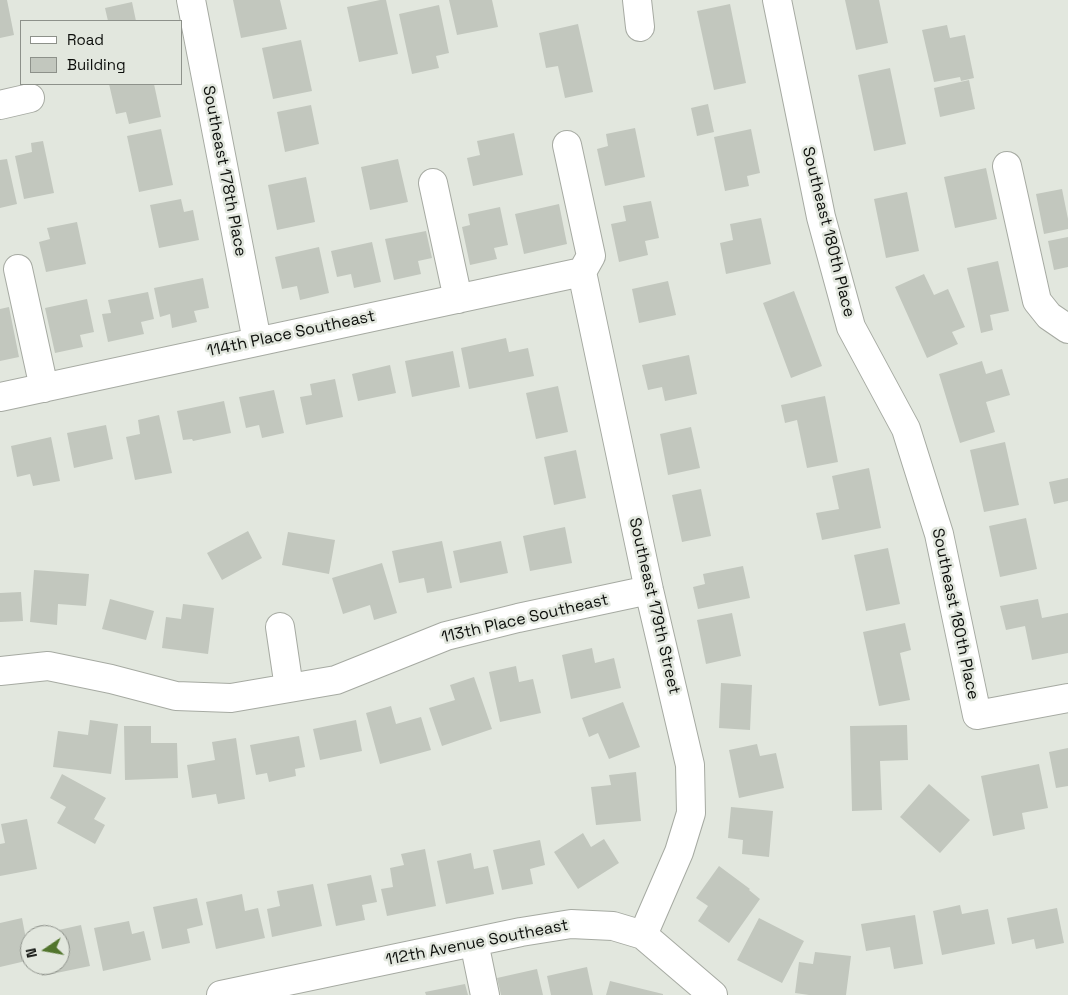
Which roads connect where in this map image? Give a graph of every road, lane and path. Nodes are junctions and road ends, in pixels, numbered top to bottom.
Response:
1 (191, 0) edge
2 (637, 0) edge
3 (777, 0) edge
4 (640, 27) dead end
5 (30, 98) dead end
6 (0, 105) edge
7 (567, 145) dead end
8 (1007, 166) dead end
9 (433, 183) dead end
10 (18, 269) dead end
11 (582, 272) junction
12 (458, 299) junction
13 (1068, 329) edge
14 (257, 341) junction
15 (44, 388) junction
16 (0, 397) edge
17 (649, 590) junction
18 (280, 627) dead end
19 (0, 670) edge
20 (289, 688) junction
21 (1068, 698) edge
22 (643, 935) junction
23 (474, 942) junction
24 (308, 986) edge
25 (221, 995) edge
26 (485, 995) edge
27 (712, 995) edge

1 - 14 street, Southeast 178th Place
2 - 4 street
3 - 21 street, Southeast 180th Place
5 - 6 street
7 - 11 street
8 - 13 street
9 - 12 street
10 - 15 street
11 - 12 street, 114th Place Southeast
11 - 17 street, Southeast 179th Street
12 - 14 street, 114th Place Southeast
14 - 15 street, 114th Place Southeast
15 - 16 street, 114th Place Southeast
17 - 20 street, 113th Place Southeast
17 - 22 street, Southeast 179th Street
18 - 20 street
19 - 20 street, 113th Place Southeast
22 - 23 street, 112th Avenue Southeast
22 - 27 street, 112th Avenue Southeast
23 - 24 street, 112th Avenue Southeast
23 - 26 street
24 - 25 street, 112th Avenue Southeast

